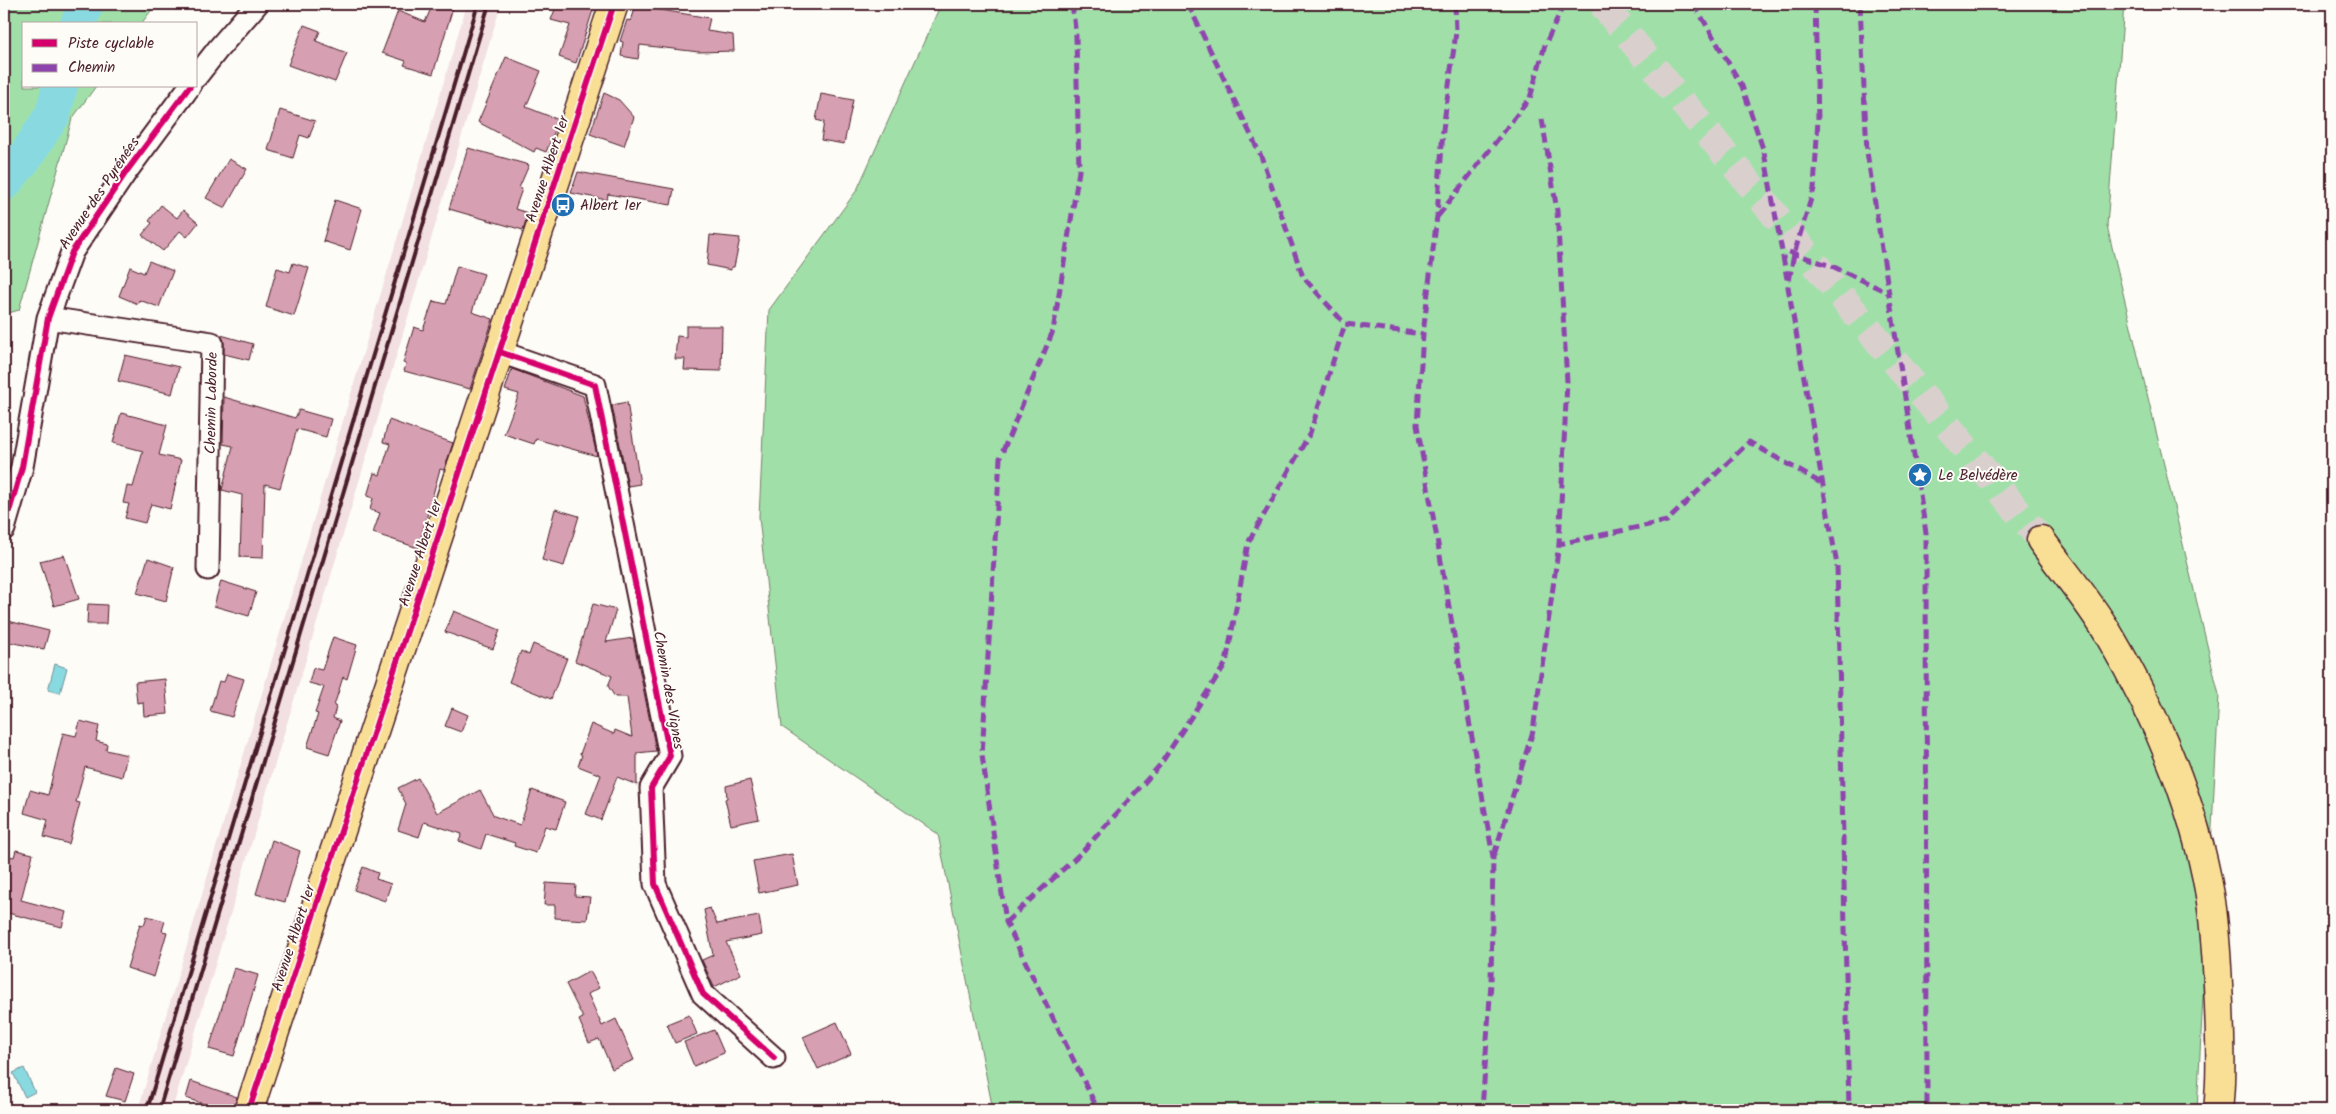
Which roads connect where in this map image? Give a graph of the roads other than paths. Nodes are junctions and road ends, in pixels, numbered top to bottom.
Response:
1 (257, 4) edge
2 (614, 4) edge
3 (198, 74) edge
4 (189, 88) edge
5 (48, 318) junction
6 (500, 352) junction
7 (4, 529) edge
8 (2041, 540) tunnel mouth
9 (208, 569) dead end
10 (774, 1058) dead end
11 (249, 1110) edge
12 (2218, 1110) edge

1 - 3 street
2 - 6 main road, Avenue Albert 1er
4 - 5 street, Avenue des Pyrénées
5 - 7 street, Avenue des Pyrénées
5 - 9 street, Chemin Laborde
6 - 10 street, Chemin des Vignes
6 - 11 main road, Avenue Albert 1er
8 - 12 main road

